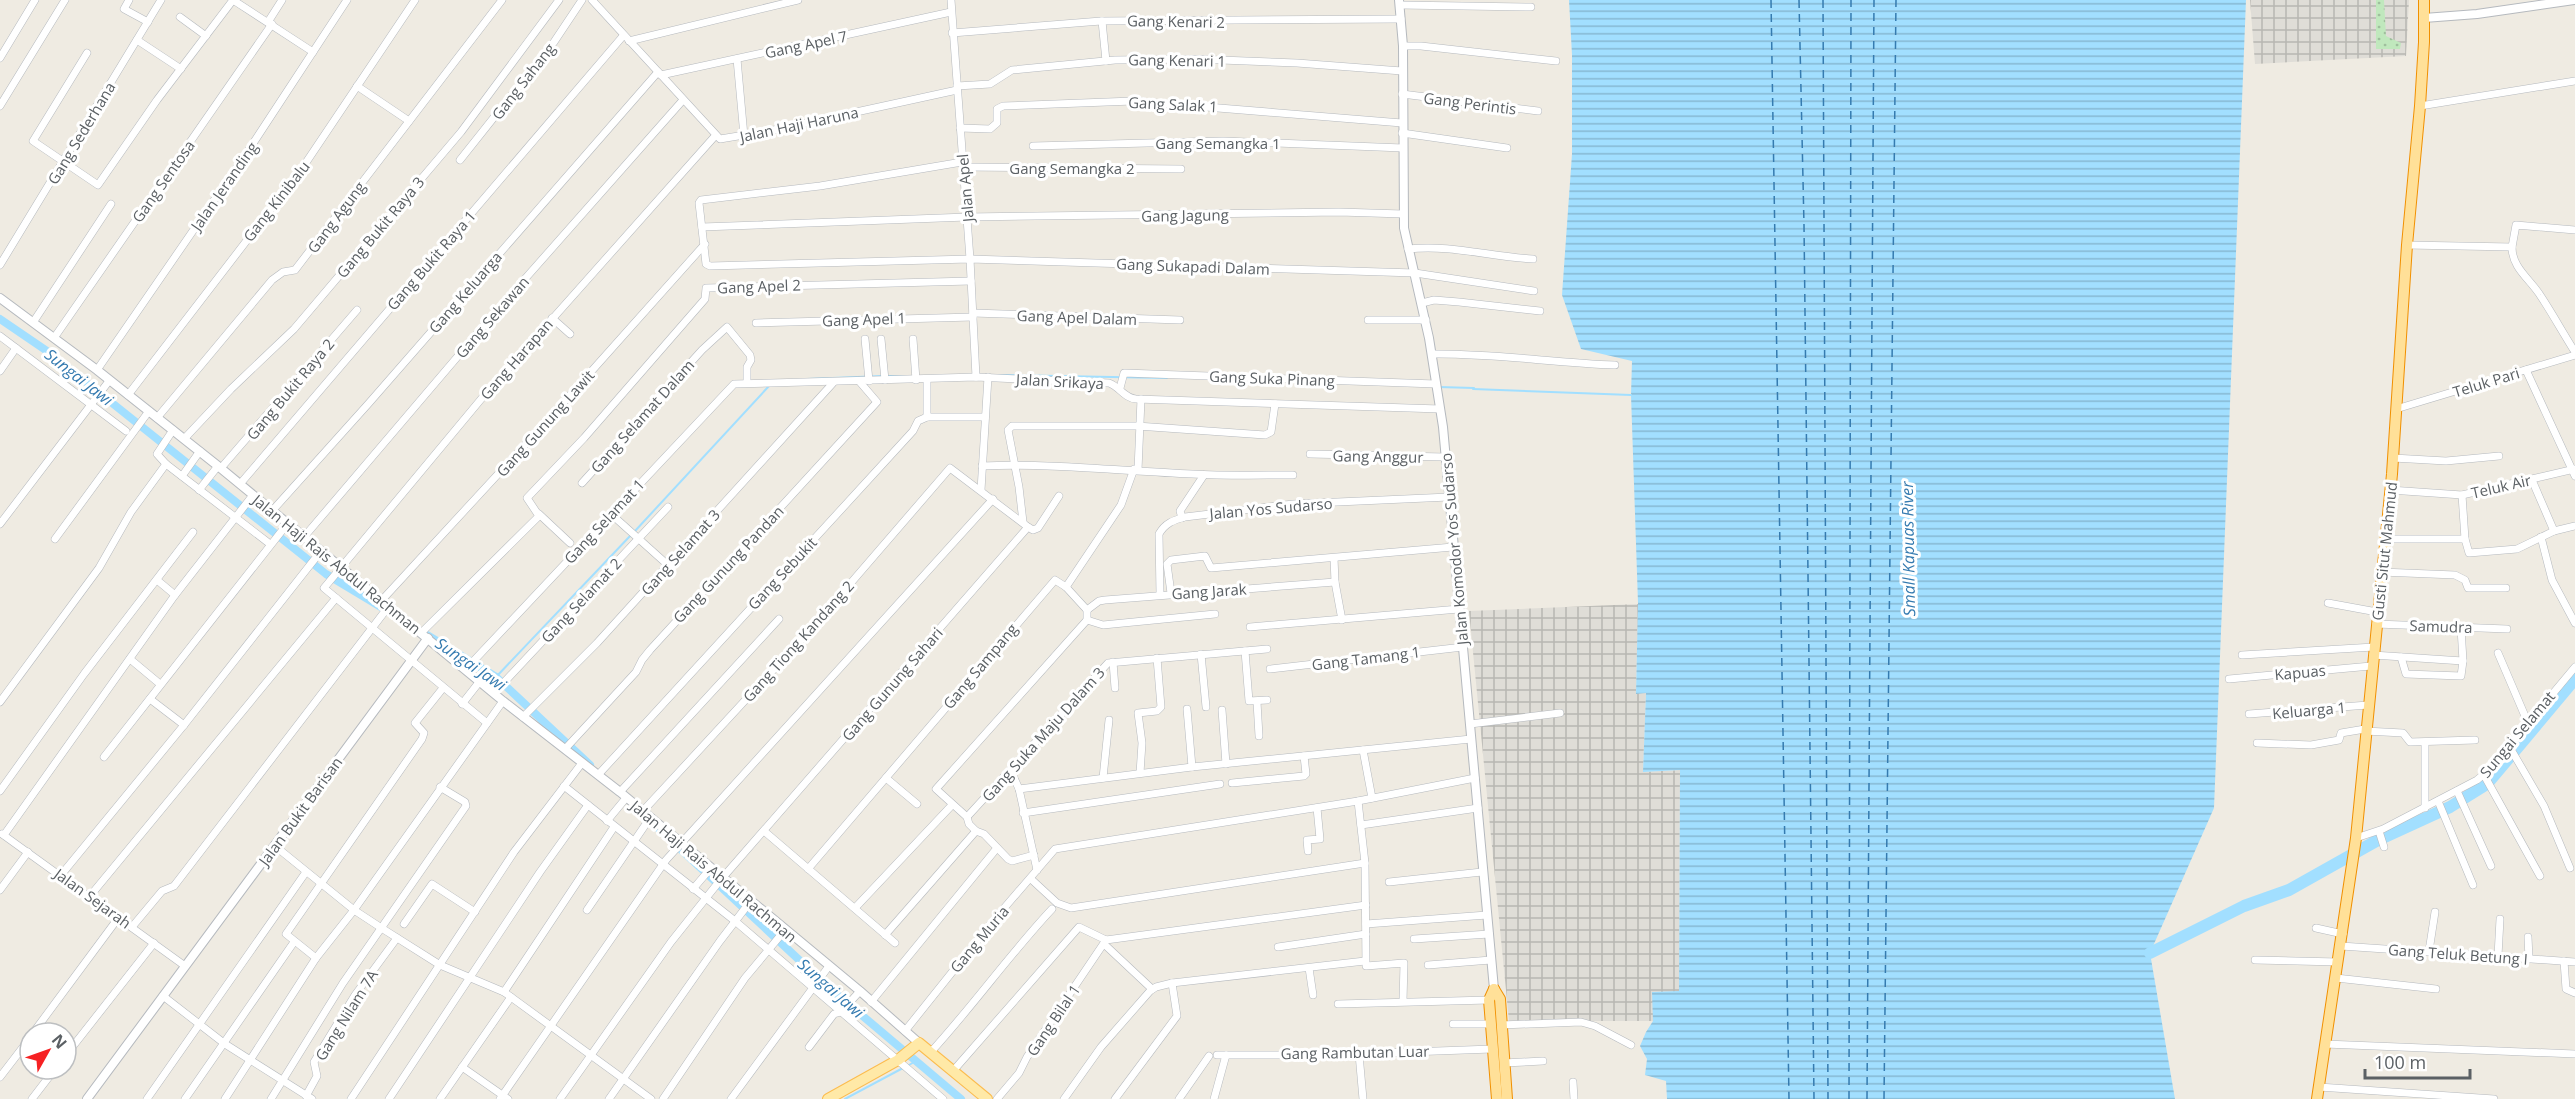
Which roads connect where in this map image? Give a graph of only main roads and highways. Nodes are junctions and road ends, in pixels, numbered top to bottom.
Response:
1 (2424, 0) edge
2 (1495, 1024) junction
3 (828, 1099) edge
4 (987, 1099) edge
5 (1497, 1099) edge
6 (1507, 1099) edge
7 (2317, 1099) edge

1 - 7 highway, Gusti Situt Mahmud
2 - 2 highway
2 - 5 highway
2 - 6 highway
3 - 4 main road

